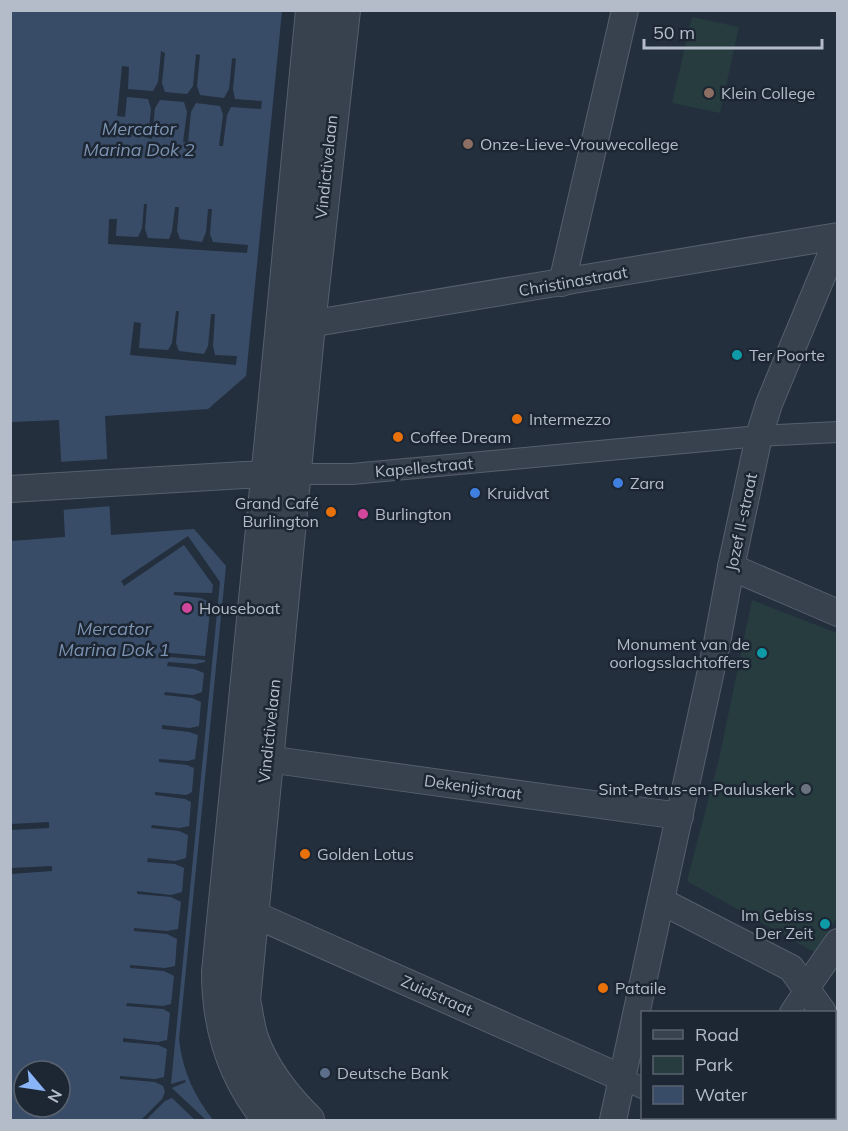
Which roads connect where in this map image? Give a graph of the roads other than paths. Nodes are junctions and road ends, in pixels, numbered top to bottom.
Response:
1 (312, 10) edge
2 (344, 10) edge
3 (625, 10) edge
4 (837, 237) edge
5 (562, 283) junction
6 (296, 322) junction
7 (837, 432) edge
8 (759, 436) junction
9 (281, 474) junction
10 (10, 489) edge
11 (731, 567) junction
12 (837, 613) edge
13 (267, 759) junction
14 (680, 816) junction
15 (661, 901) junction
16 (251, 913) junction
17 (837, 942) edge
18 (806, 988) junction
19 (643, 1011) edge
20 (791, 1011) edge
21 (822, 1011) edge
22 (641, 1027) edge
23 (632, 1083) edge
24 (269, 1120) edge
25 (308, 1120) edge
26 (613, 1120) edge

1 - 6 street, Vindictivelaan
2 - 6 street, Vindictivelaan
3 - 5 street
4 - 5 street, Christinastraat
4 - 8 street, Jozef II-straat
5 - 6 street, Christinastraat
6 - 9 street, Vindictivelaan
7 - 8 street, Kapellestraat
8 - 9 street, Kapellestraat
8 - 11 street, Jozef II-straat
9 - 10 street, Kapellestraat
9 - 13 street, Vindictivelaan
9 - 24 street, Vindictivelaan
11 - 12 street
11 - 14 street, Jozef II-straat
13 - 14 street, Dekenijstraat
13 - 16 street, Vindictivelaan
14 - 15 street, Jozef II-straat
15 - 18 street
15 - 19 street, Jozef II-straat
16 - 23 street, Zuidstraat
16 - 25 street, Vindictivelaan
17 - 18 street
18 - 20 street
18 - 21 street
22 - 23 street, Jozef II-straat
23 - 26 street, Jozef II-straat

